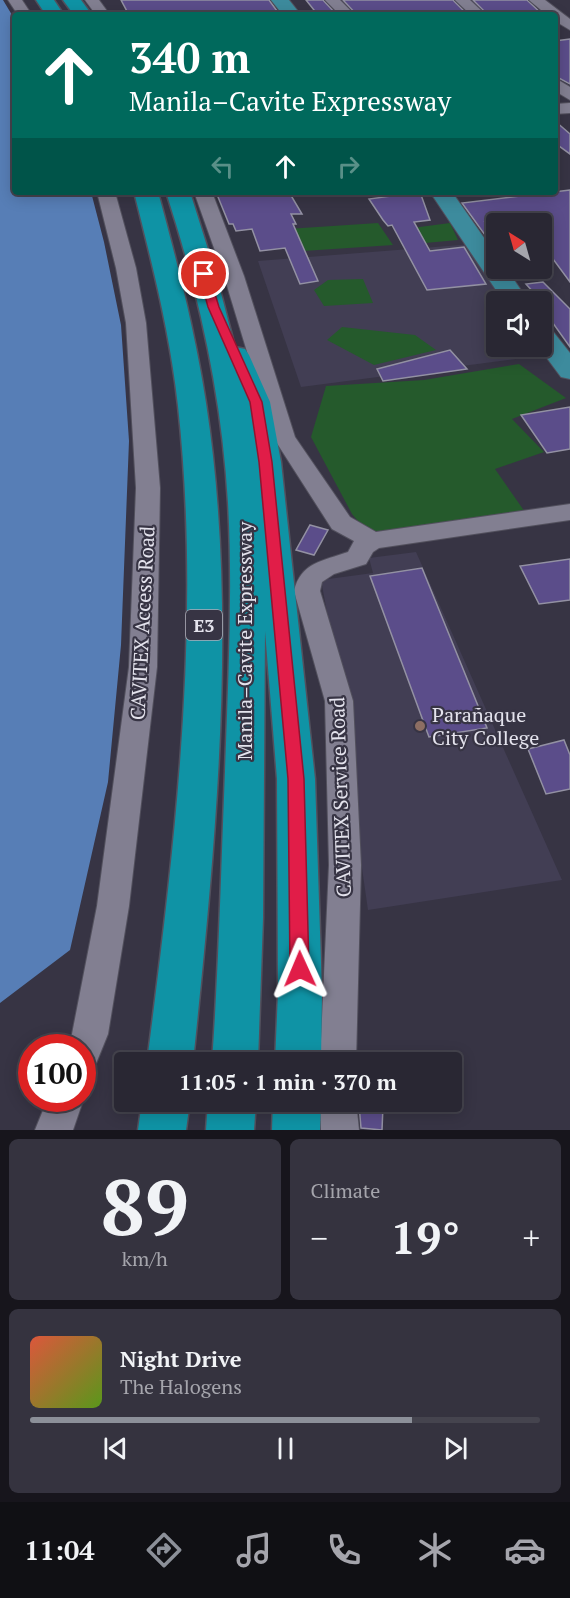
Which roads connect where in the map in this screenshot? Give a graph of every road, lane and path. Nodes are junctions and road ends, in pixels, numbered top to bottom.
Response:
1 (280, 0) edge
2 (332, 0) edge
3 (462, 0) edge
4 (536, 0) edge
5 (290, 12) edge
6 (345, 12) edge
7 (476, 12) edge
8 (552, 12) edge
9 (558, 17) edge
10 (570, 26) edge
11 (558, 85) edge
12 (570, 95) edge
13 (107, 195) edge
14 (147, 195) edge
15 (179, 195) edge
16 (204, 195) edge
17 (443, 195) edge
18 (509, 291) edge
19 (213, 307) junction
20 (552, 347) edge
21 (570, 371) edge
22 (570, 512) edge
23 (372, 541) junction
24 (90, 1034) edge
25 (171, 1052) edge
26 (236, 1052) edge
27 (298, 1052) edge
28 (338, 1052) edge
29 (61, 1112) edge
30 (164, 1112) edge
31 (231, 1112) edge
32 (297, 1112) edge
33 (339, 1112) edge
34 (54, 1130) edge
35 (162, 1130) edge
36 (230, 1130) edge
37 (296, 1130) edge
38 (340, 1130) edge

1 - 5 main road
2 - 6 street
3 - 7 street
4 - 8 street
9 - 10 street
11 - 12 street
13 - 24 street, CAVITEX Access Road
14 - 25 highway, Manila–Cavite Expressway / E3
15 - 19 highway, Manila–Cavite Expressway / E3
16 - 23 street
17 - 18 main road
19 - 26 highway, Manila–Cavite Expressway / E3
19 - 27 highway
20 - 21 main road
22 - 23 street
23 - 28 street, CAVITEX Service Road
29 - 34 street
30 - 35 highway
31 - 36 highway
32 - 37 highway
33 - 38 street

